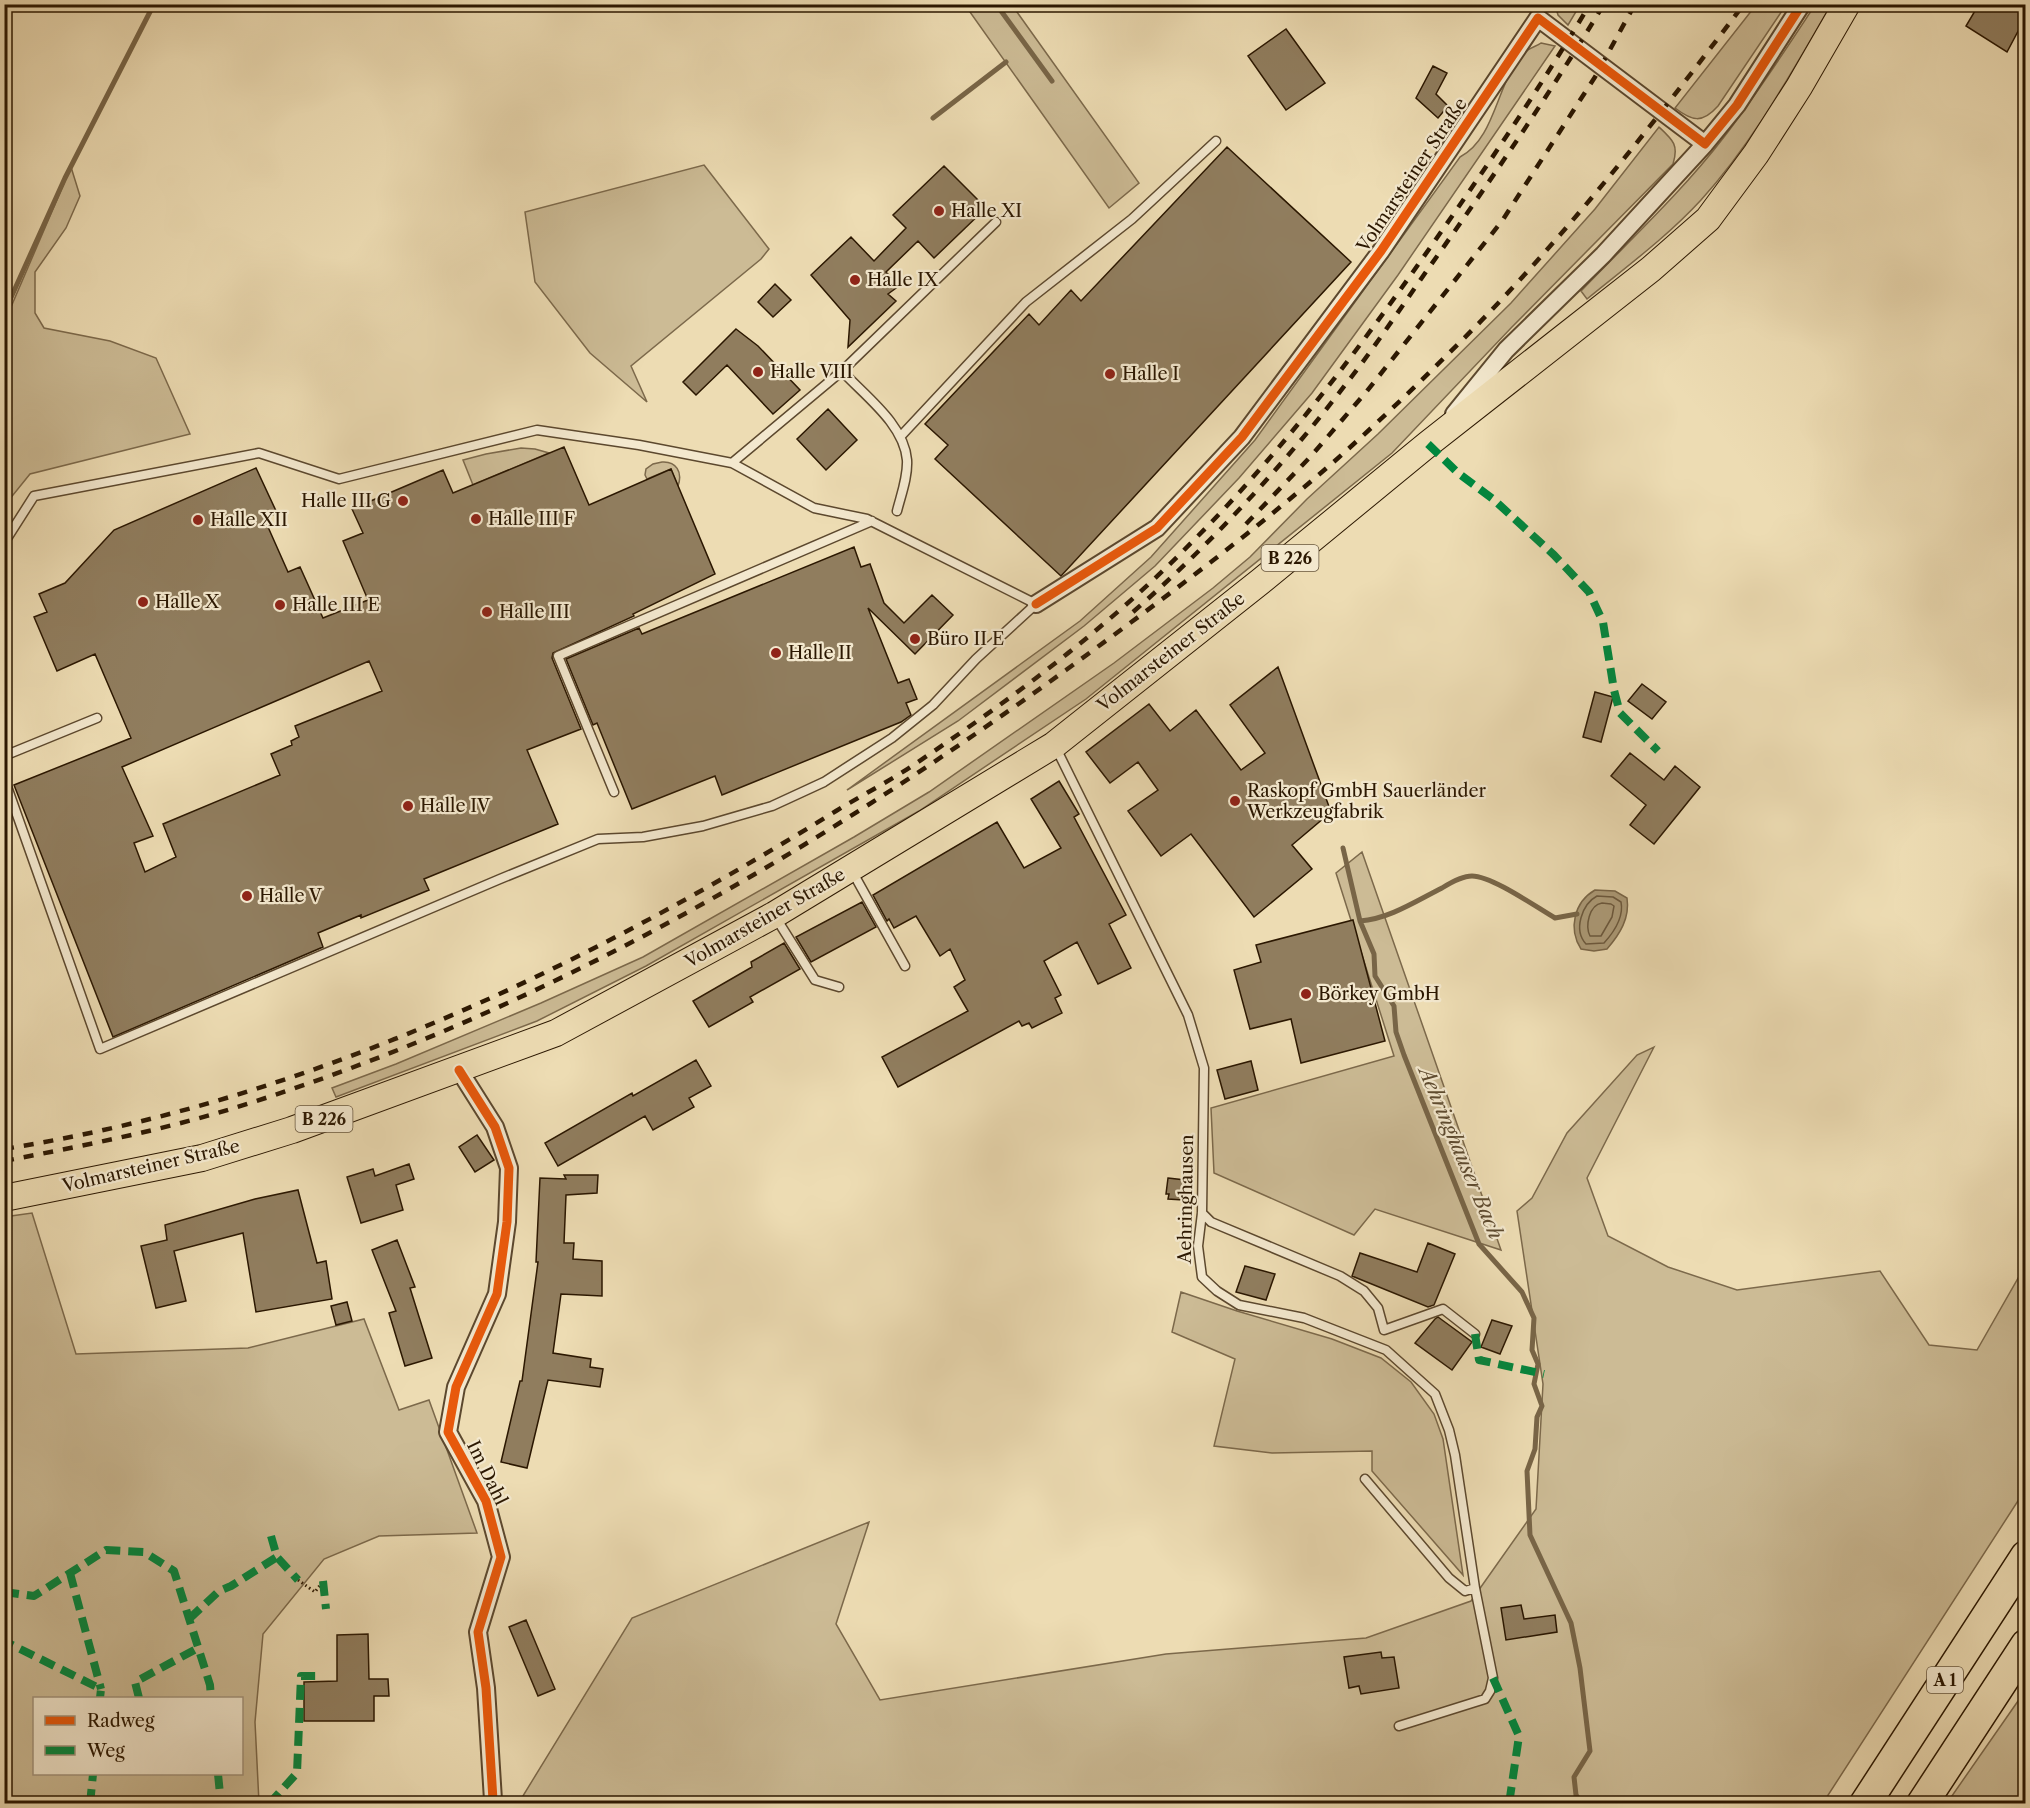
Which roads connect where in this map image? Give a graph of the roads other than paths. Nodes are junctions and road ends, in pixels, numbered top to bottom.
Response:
1 (1802, 4) edge
2 (1846, 4) edge
3 (1537, 11) edge
4 (1216, 141) dead end
5 (1704, 144) junction
6 (996, 222) dead end
7 (842, 371) junction
8 (900, 437) junction
9 (1428, 444) junction
10 (732, 463) junction
11 (897, 511) dead end
12 (872, 521) junction
13 (4, 543) edge
14 (1036, 604) junction
15 (97, 718) dead end
16 (1054, 744) junction
17 (4, 756) edge
18 (4, 778) edge
19 (614, 792) dead end
20 (850, 868) junction
21 (774, 915) junction
22 (905, 966) dead end
23 (839, 987) dead end
24 (459, 1070) junction
25 (4, 1198) edge
26 (1202, 1213) junction
27 (1475, 1334) dead end
28 (1365, 1479) dead end
29 (2025, 1556) edge
30 (1475, 1588) junction
31 (2025, 1646) edge
32 (1399, 1726) dead end
33 (493, 1800) dead end
34 (1865, 1803) edge
35 (1922, 1803) edge

1 - 5 street, Volmarsteiner Straße
2 - 9 main road, Volmarsteiner Straße / B 226
3 - 5 street, Volmarsteiner Straße
3 - 14 street, Volmarsteiner Straße
4 - 8 lane
5 - 9 street, Volmarsteiner Straße
6 - 7 lane
7 - 8 lane
7 - 10 lane
8 - 11 lane
9 - 16 main road, Volmarsteiner Straße / B 226
10 - 12 lane
10 - 13 lane
12 - 14 lane
12 - 19 lane
14 - 18 lane
15 - 17 lane
16 - 20 main road, Volmarsteiner Straße / B 226
16 - 26 lane, Aehringhausen
20 - 21 main road, Volmarsteiner Straße / B 226
20 - 22 lane
21 - 23 lane
21 - 24 main road, Volmarsteiner Straße / B 226
24 - 25 main road, Volmarsteiner Straße / B 226
24 - 33 street, Im Dahl
26 - 27 lane
26 - 30 lane, Aehringhausen
28 - 30 lane
29 - 34 highway, A 1
30 - 32 lane, Aehringhausen
31 - 35 highway

